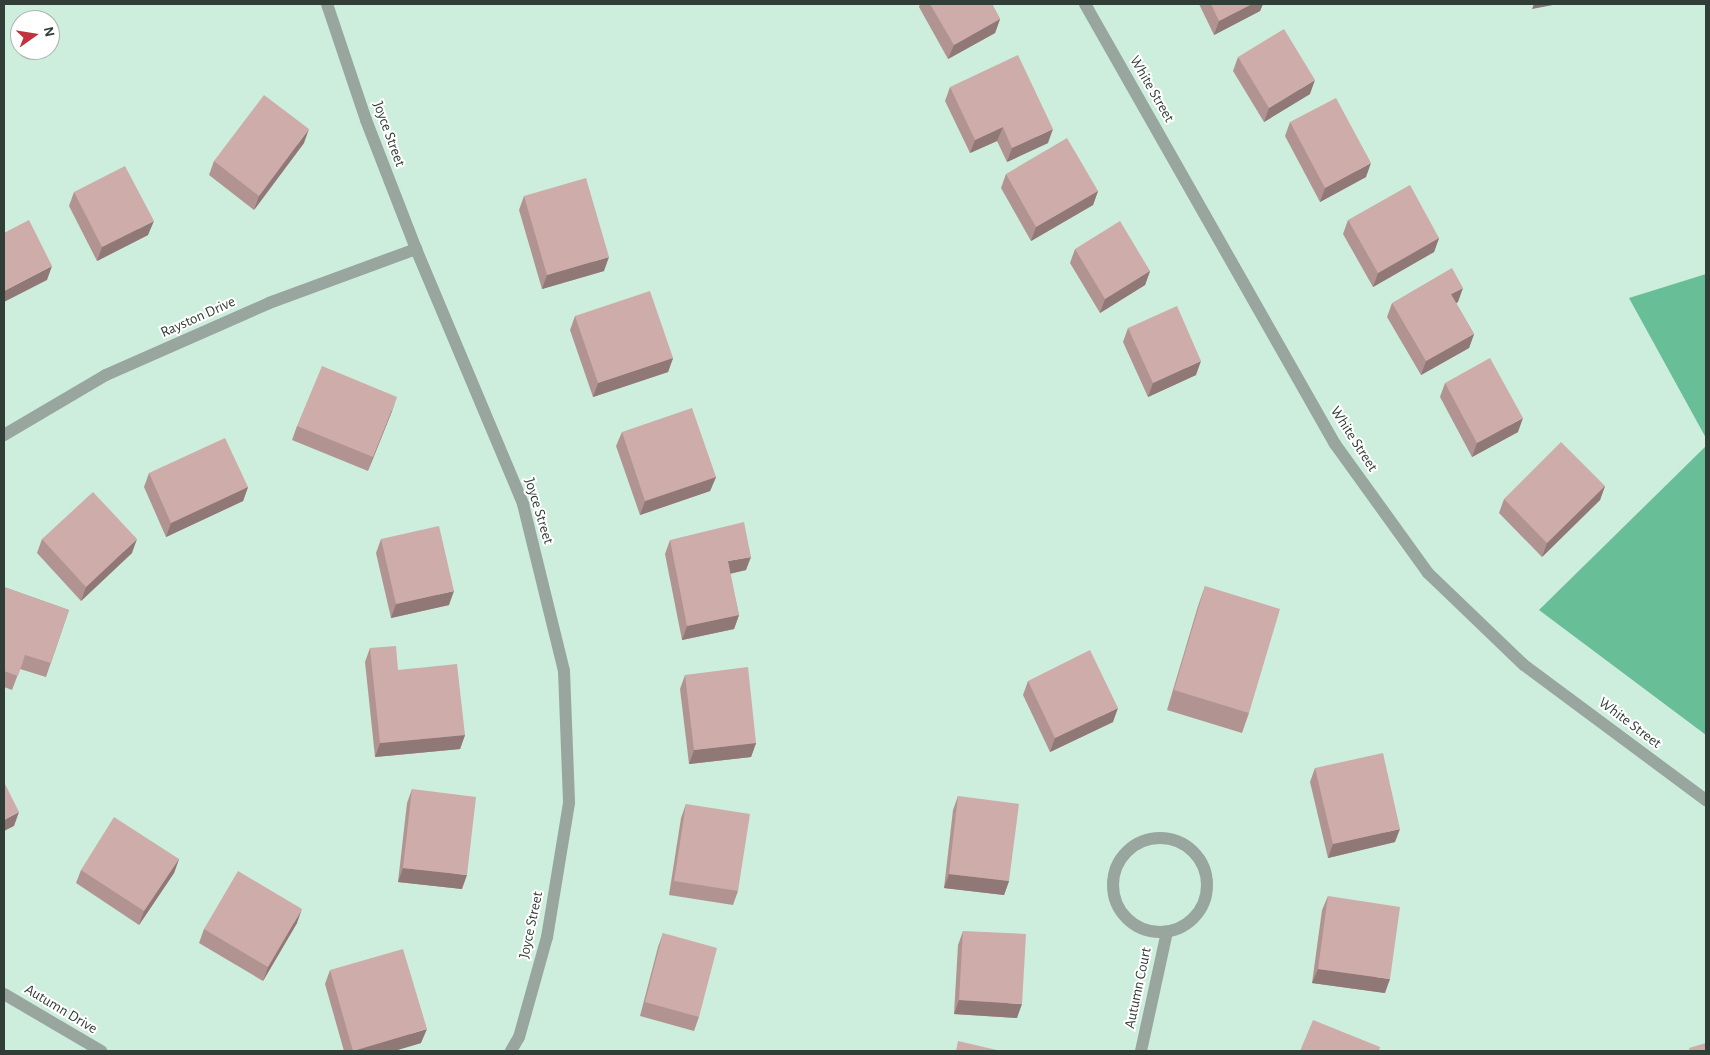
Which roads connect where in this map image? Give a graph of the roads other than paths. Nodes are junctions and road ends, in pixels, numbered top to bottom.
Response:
1 (328, 4) edge
2 (1085, 4) edge
3 (416, 249) junction
4 (4, 435) edge
5 (1706, 800) edge
6 (1167, 932) junction
7 (4, 994) edge
8 (101, 1051) edge
9 (511, 1051) edge
10 (1141, 1051) edge

1 - 3 street, Joyce Street
2 - 5 street, White Street
3 - 4 street, Rayston Drive
3 - 9 street, Joyce Street
6 - 6 street, Autumn Court
6 - 10 street, Autumn Court
7 - 8 street, Autumn Drive

